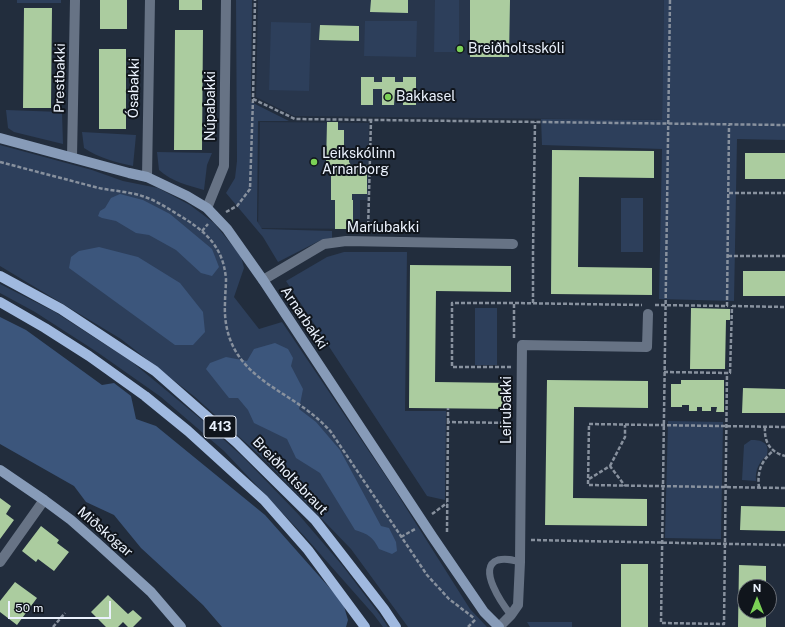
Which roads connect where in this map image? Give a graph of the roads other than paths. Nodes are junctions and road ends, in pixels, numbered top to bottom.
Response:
1 (75, 0) edge
2 (150, 0) edge
3 (226, 0) edge
4 (0, 138) edge
5 (72, 157) junction
6 (147, 177) junction
7 (207, 208) junction
8 (513, 244) dead end
9 (0, 276) edge
10 (263, 280) junction
11 (0, 302) edge
12 (649, 309) road end
13 (0, 470) edge
14 (44, 500) junction
15 (0, 562) edge
16 (520, 562) junction
17 (511, 615) junction
18 (181, 627) edge
19 (365, 627) edge
20 (396, 627) edge
21 (499, 627) edge

1 - 5 street, Prestbakki
2 - 6 street, Ósabakki
3 - 7 street, Núpabakki
4 - 5 street, Arnarbakki
5 - 6 street, Arnarbakki
6 - 7 street, Arnarbakki
7 - 10 street, Arnarbakki
8 - 10 street, Maríubakki
9 - 20 main road, Breiðholtsbraut / 413
10 - 21 street, Arnarbakki
11 - 19 main road, 413
12 - 16 street, Leirubakki
13 - 14 street, Miðskógar
14 - 15 street
14 - 18 street, Miðskógar
16 - 17 street, Leirubakki
16 - 17 lane
17 - 21 street, Leirubakki

